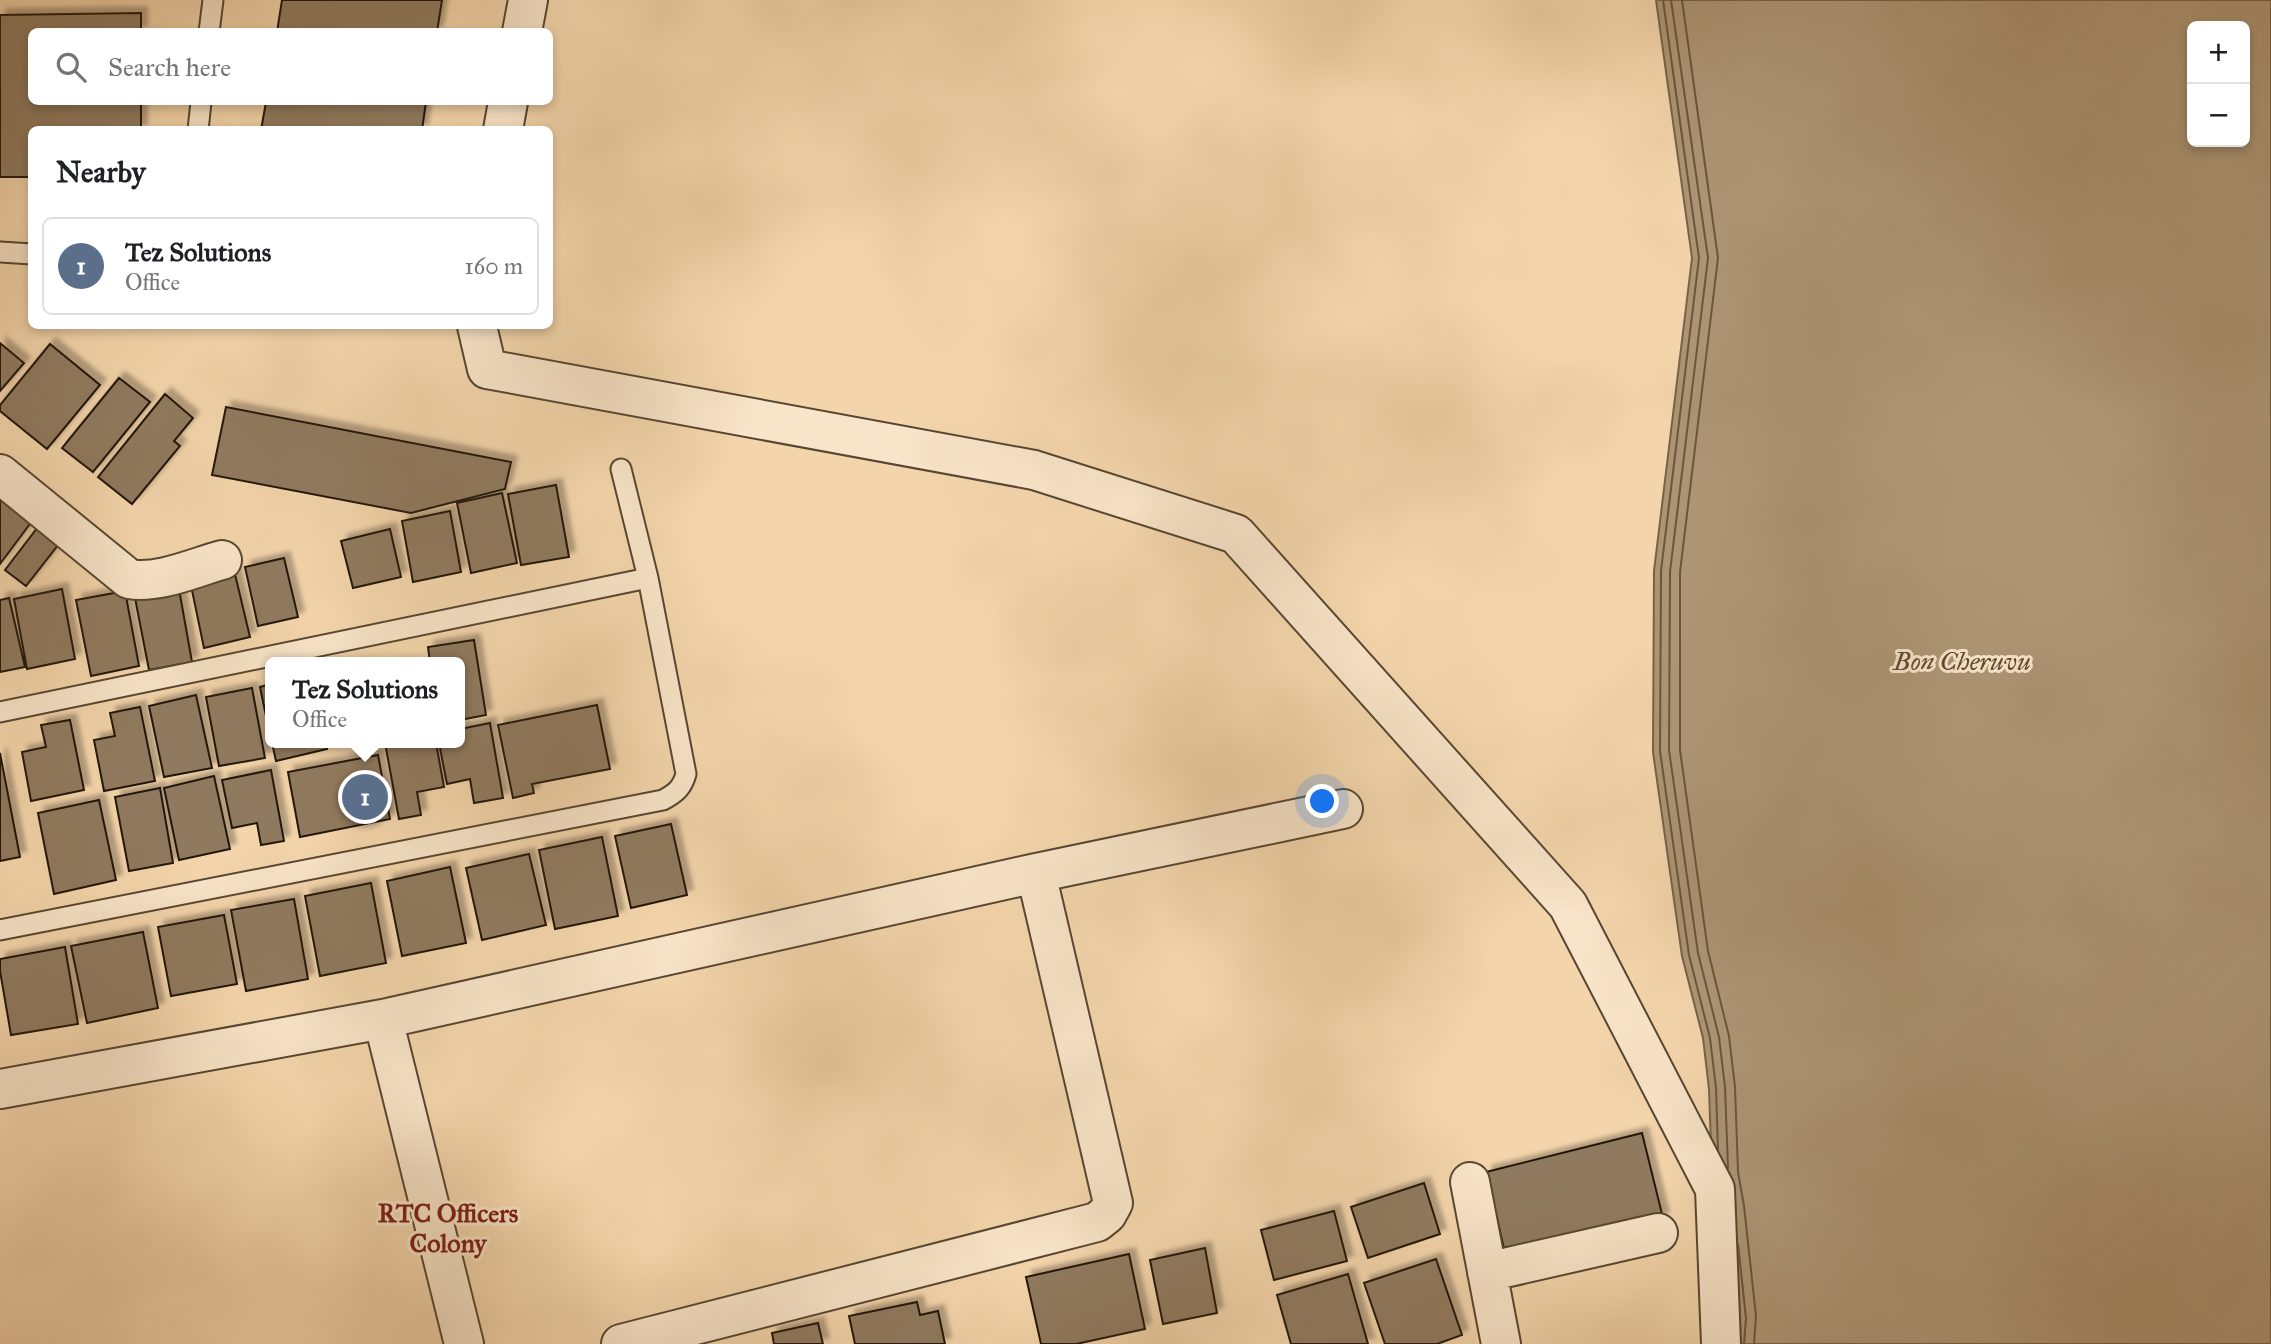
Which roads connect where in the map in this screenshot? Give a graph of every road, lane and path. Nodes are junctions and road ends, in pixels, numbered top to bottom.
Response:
1 (213, 0) edge
2 (528, 0) edge
3 (210, 28) edge
4 (523, 28) edge
5 (201, 105) edge
6 (507, 105) edge
7 (198, 126) edge
8 (504, 126) edge
9 (0, 252) edge
10 (28, 254) edge
11 (478, 329) edge
12 (621, 468) dead end
13 (0, 474) edge
14 (222, 560) dead end
15 (648, 578) junction
16 (265, 657) edge
17 (266, 657) edge
18 (0, 712) edge
19 (1343, 809) dead end
20 (1037, 873) junction
21 (0, 930) edge
22 (383, 1019) junction
23 (0, 1089) edge
24 (1470, 1182) dead end
25 (1658, 1233) dead end
26 (1487, 1272) junction
27 (464, 1344) edge
28 (621, 1344) edge
29 (1501, 1344) edge
30 (1721, 1344) edge

1 - 3 lane
2 - 4 street
5 - 7 lane
6 - 8 street
9 - 10 lane
11 - 30 street
12 - 15 lane
13 - 14 street
15 - 17 lane
15 - 21 lane
16 - 18 lane
19 - 20 street
20 - 22 street
20 - 28 street
22 - 23 street
22 - 27 street
24 - 26 street
25 - 26 street
26 - 29 street

